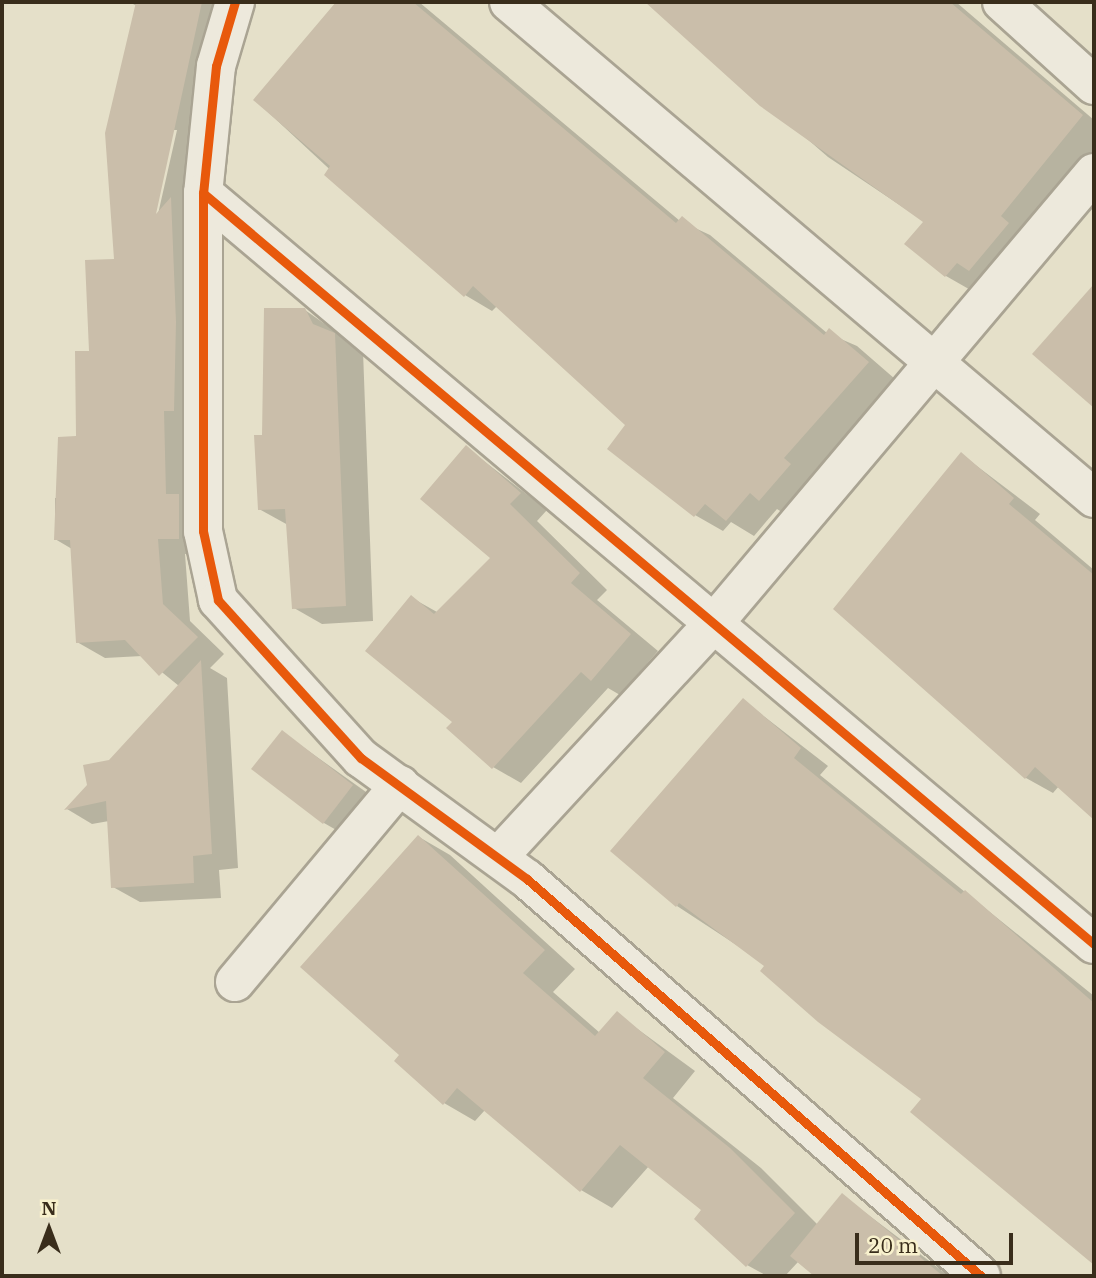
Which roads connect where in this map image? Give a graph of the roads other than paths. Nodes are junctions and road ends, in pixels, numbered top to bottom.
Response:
1 (235, 2) edge
2 (509, 2) edge
3 (1002, 2) edge
4 (1094, 85) edge
5 (1094, 173) edge
6 (203, 193) junction
7 (934, 358) junction
8 (1094, 498) edge
9 (714, 623) junction
10 (400, 785) junction
11 (499, 856) junction
12 (1094, 944) edge
13 (235, 982) dead end
14 (981, 1276) edge

1 - 6 street
2 - 7 street
3 - 4 street
5 - 7 street
6 - 9 street
6 - 10 street
7 - 8 street
7 - 9 street
9 - 11 street
9 - 12 street
10 - 11 street
10 - 13 street
11 - 14 street

